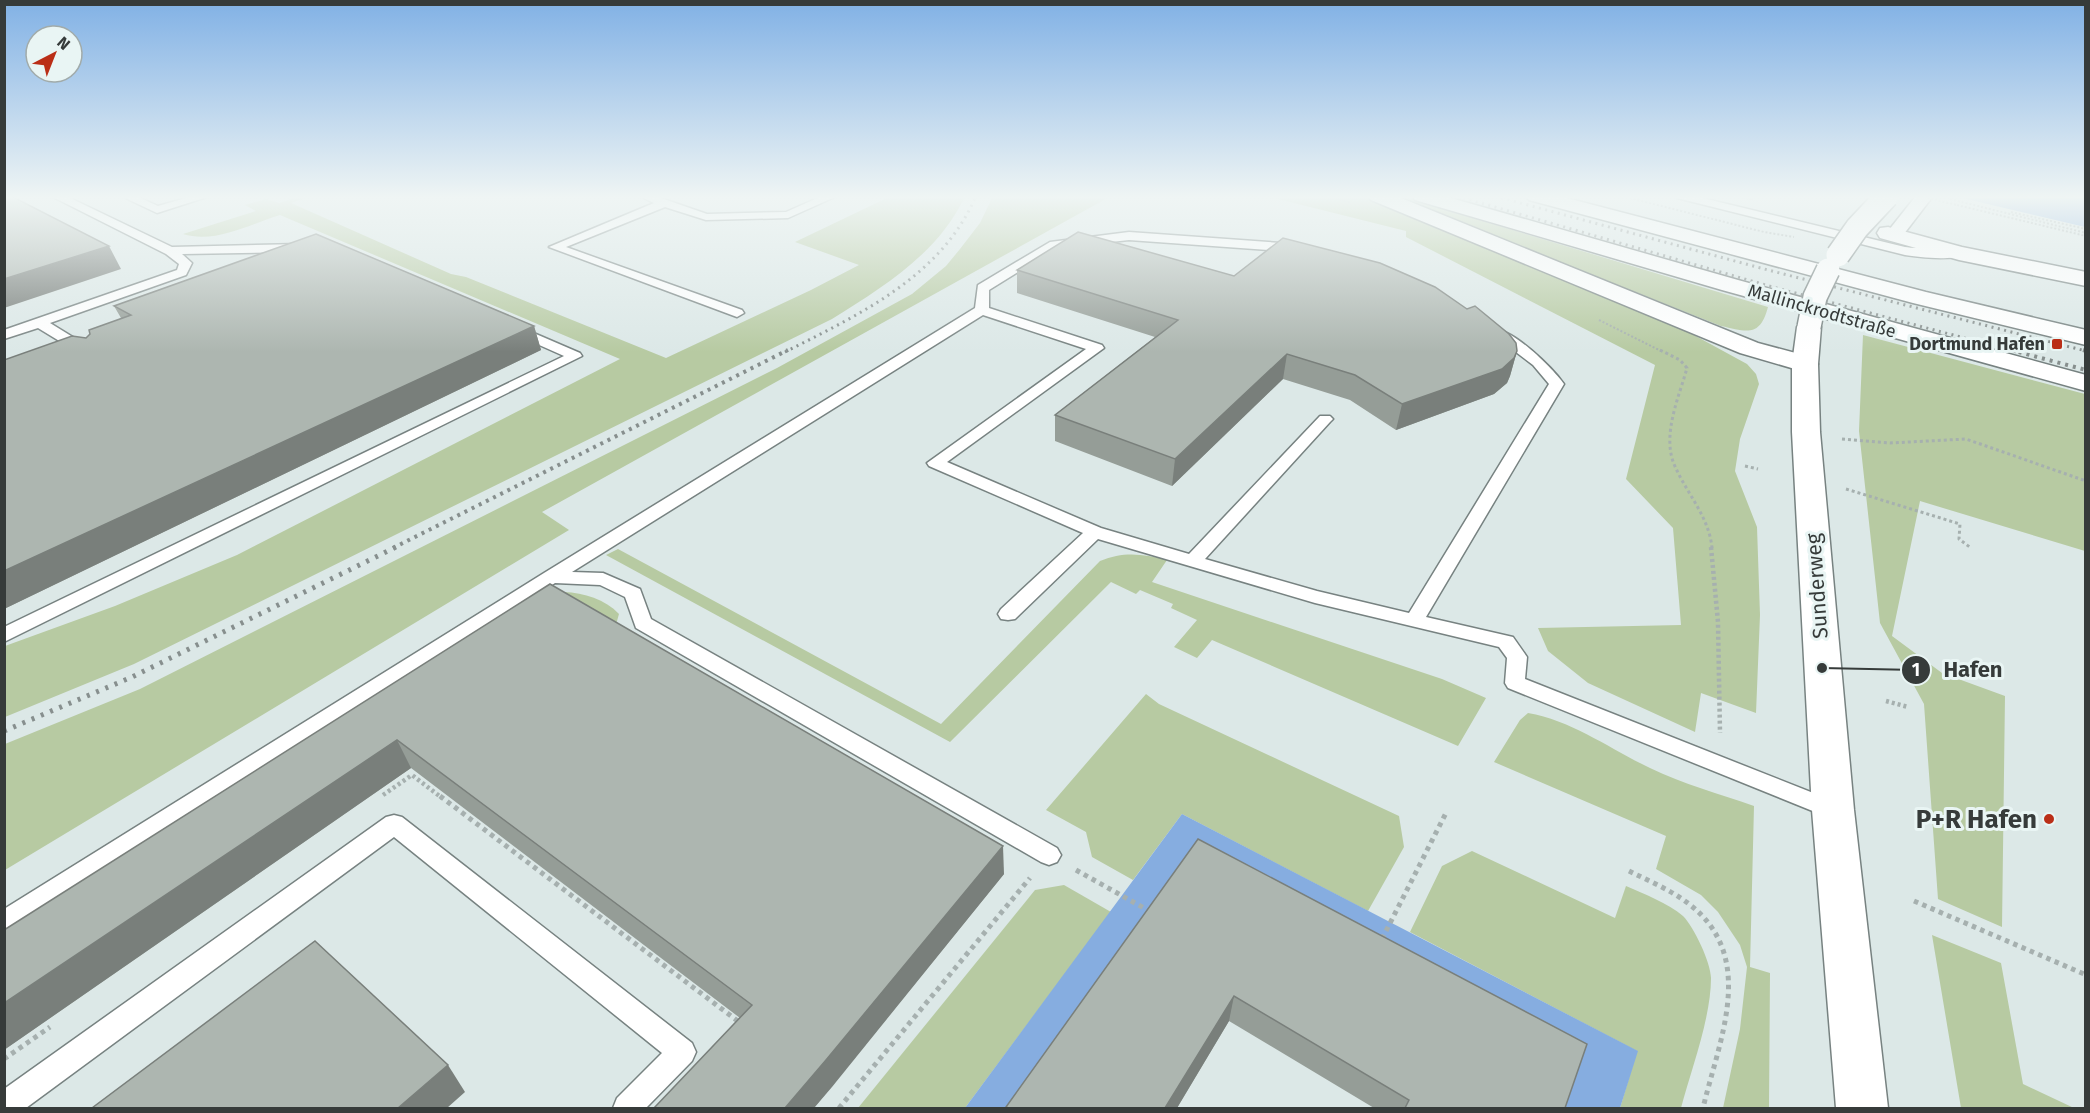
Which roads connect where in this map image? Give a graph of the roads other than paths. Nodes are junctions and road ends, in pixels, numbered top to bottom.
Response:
1 (164, 248) edge
2 (285, 248) edge
3 (558, 248) edge
4 (1049, 248) edge
5 (1283, 248) edge
6 (1505, 248) edge
7 (1601, 248) edge
8 (1732, 248) edge
9 (1810, 248) edge
10 (1843, 248) edge
11 (1891, 248) edge
12 (1941, 248) edge
13 (1310, 250) edge
14 (170, 251) junction
15 (1959, 253) junction
16 (1838, 255) junction
17 (2085, 279) edge
18 (982, 310) junction
19 (737, 313) dead end
20 (500, 322) edge
21 (40, 323) junction
22 (1485, 325) edge
23 (4, 335) edge
24 (2085, 338) edge
25 (95, 357) edge
26 (1805, 364) junction
27 (2085, 383) edge
28 (1325, 419) dead end
29 (1095, 532) junction
30 (1193, 561) junction
31 (551, 577) junction
32 (1008, 614) dead end
33 (1414, 620) junction
34 (4, 635) edge
35 (1833, 810) junction
36 (1049, 855) road end
37 (4, 923) edge
38 (4, 1107) edge
39 (627, 1108) edge
40 (1862, 1108) edge

1 - 14 lane
2 - 14 lane
3 - 19 lane
4 - 18 lane
5 - 13 lane
6 - 26 main road
7 - 27 main road, Mallinckrodtstraße
8 - 24 main road, Mallinckrodtstraße
9 - 16 main road, bridge
10 - 16 main road, Sunderweg, bridge
11 - 15 lane
12 - 15 main road
14 - 21 lane
15 - 17 main road
16 - 26 main road, Sunderweg, bridge
18 - 29 lane
18 - 31 lane
20 - 34 lane
21 - 23 lane
21 - 25 lane
22 - 33 lane
26 - 35 main road, Sunderweg
28 - 30 lane
29 - 30 lane
29 - 32 lane
30 - 33 lane
31 - 36 lane
31 - 37 lane
33 - 35 lane
35 - 40 main road, Sunderweg
38 - 39 lane

